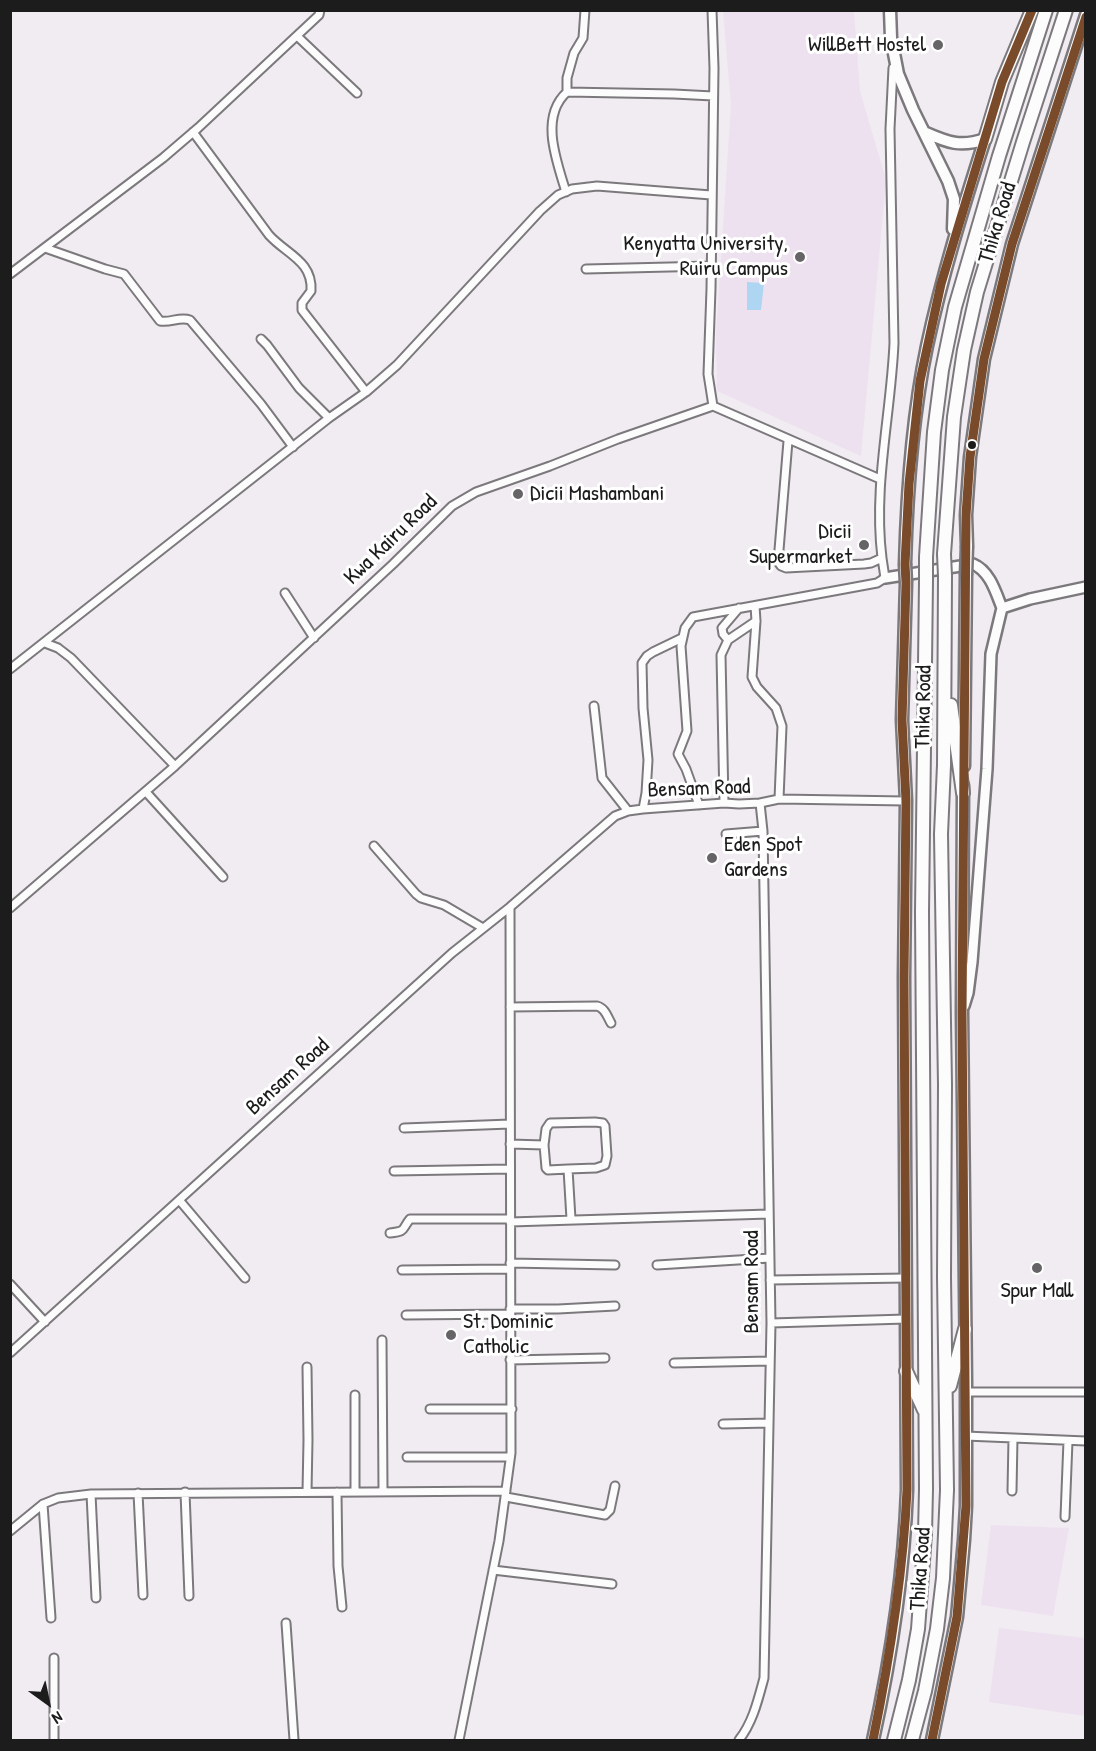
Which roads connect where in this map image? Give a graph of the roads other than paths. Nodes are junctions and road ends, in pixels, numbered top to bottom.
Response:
1 (320, 10) edge
2 (585, 10) edge
3 (712, 10) edge
4 (890, 10) edge
5 (1032, 10) edge
6 (1046, 10) edge
7 (1066, 10) edge
8 (1086, 15) edge
9 (297, 36) junction
10 (894, 58) junction
11 (567, 92) junction
12 (357, 93) dead end
13 (713, 96) junction
14 (193, 132) junction
15 (924, 132) junction
16 (985, 139) junction
17 (566, 192) junction
18 (711, 195) junction
19 (953, 240) junction
20 (45, 248) junction
21 (711, 266) junction
22 (585, 269) dead end
23 (10, 274) edge
24 (261, 339) dead end
25 (366, 392) junction
26 (713, 406) junction
27 (329, 418) junction
28 (788, 441) junction
29 (293, 447) junction
30 (880, 479) junction
31 (882, 558) junction
32 (885, 578) junction
33 (1086, 587) edge
34 (285, 593) dead end
35 (754, 606) junction
36 (1002, 608) junction
37 (739, 609) junction
38 (756, 621) junction
39 (314, 638) junction
40 (682, 638) junction
41 (728, 640) junction
42 (45, 643) junction
43 (945, 665) junction
44 (10, 669) edge
45 (594, 706) dead end
46 (175, 766) junction
47 (146, 792) junction
48 (963, 793) junction
49 (779, 799) junction
50 (906, 801) junction
51 (724, 803) junction
52 (760, 803) junction
53 (699, 805) junction
54 (643, 809) junction
55 (628, 811) junction
56 (763, 831) junction
57 (726, 834) dead end
58 (374, 846) dead end
59 (223, 877) dead end
60 (510, 907) junction
61 (10, 908) edge
62 (483, 928) junction
63 (510, 1007) junction
64 (962, 1012) junction
65 (610, 1023) dead end
66 (510, 1124) junction
67 (404, 1128) dead end
68 (510, 1144) junction
69 (544, 1145) junction
70 (510, 1169) junction
71 (568, 1169) junction
72 (394, 1171) dead end
73 (180, 1201) junction
74 (769, 1214) junction
75 (571, 1219) junction
76 (510, 1220) junction
77 (390, 1233) dead end
78 (770, 1258) junction
79 (615, 1264) dead end
80 (657, 1265) dead end
81 (510, 1266) junction
82 (402, 1270) dead end
83 (245, 1278) dead end
84 (907, 1278) junction
85 (770, 1281) junction
86 (10, 1284) edge
87 (615, 1306) dead end
88 (510, 1311) junction
89 (406, 1315) dead end
90 (906, 1320) junction
91 (45, 1322) junction
92 (771, 1323) junction
93 (965, 1329) junction
94 (382, 1340) dead end
95 (10, 1353) edge
96 (604, 1358) dead end
97 (510, 1360) junction
98 (770, 1361) junction
99 (674, 1363) dead end
100 (307, 1367) dead end
101 (906, 1371) junction
102 (966, 1392) junction
103 (1086, 1392) edge
104 (355, 1395) dead end
105 (945, 1402) junction
106 (430, 1409) dead end
107 (512, 1409) junction
108 (926, 1414) junction
109 (769, 1423) junction
110 (723, 1424) dead end
111 (965, 1436) junction
112 (1013, 1438) junction
113 (1068, 1441) junction
114 (1086, 1441) edge
115 (407, 1457) dead end
116 (510, 1457) junction
117 (615, 1486) dead end
118 (383, 1491) junction
119 (1012, 1491) dead end
120 (185, 1492) junction
121 (307, 1492) junction
122 (337, 1492) junction
123 (355, 1492) junction
124 (138, 1493) junction
125 (91, 1494) junction
126 (506, 1494) junction
127 (43, 1504) junction
128 (1065, 1517) dead end
129 (10, 1531) edge
130 (493, 1570) junction
131 (612, 1584) dead end
132 (143, 1595) dead end
133 (189, 1596) dead end
134 (96, 1598) dead end
135 (342, 1607) dead end
136 (51, 1618) dead end
137 (286, 1623) dead end
138 (54, 1658) dead end
139 (54, 1740) edge
140 (294, 1740) edge
141 (459, 1740) edge
142 (739, 1740) edge
143 (873, 1740) edge
144 (894, 1740) edge
145 (912, 1740) edge
146 (932, 1740) edge

1 - 9 street
2 - 11 street
3 - 13 street
4 - 10 main road
5 - 16 highway
6 - 108 highway, Thika Road, bridge
7 - 43 highway, Thika Road, bridge
8 - 48 main road, Thika Road, bridge
9 - 12 street
9 - 14 street
10 - 15 main road
10 - 30 street
11 - 13 street
11 - 17 street
13 - 18 street
14 - 20 street
14 - 25 street
15 - 16 main road
15 - 19 main road
16 - 19 main road, Thika Road
17 - 18 street
17 - 25 street
18 - 21 street
19 - 50 main road, Thika Road, bridge
20 - 23 street
20 - 29 street
21 - 22 street
21 - 26 street
24 - 27 street
25 - 27 street
26 - 28 street
26 - 39 street, Kwa Kairu Road
27 - 29 street
28 - 30 street
28 - 31 street
29 - 42 street
30 - 31 street
31 - 32 street
32 - 35 street
32 - 36 street
33 - 36 street
34 - 39 street
35 - 37 street
35 - 38 street
36 - 64 street
37 - 40 street
37 - 41 street
38 - 41 street
38 - 49 street
39 - 46 street, Kwa Kairu Road
40 - 53 street
40 - 54 street
41 - 51 street
42 - 44 street
42 - 46 street
43 - 48 highway
43 - 105 highway, Thika Road
45 - 55 street
46 - 47 street, Kwa Kairu Road
47 - 59 street
47 - 61 street, Kwa Kairu Road
48 - 64 main road, Thika Road
49 - 50 street
49 - 52 street
50 - 84 main road, Thika Road
51 - 52 street, Bensam Road
51 - 53 street, Bensam Road
52 - 56 street, Bensam Road
53 - 54 street, Bensam Road
54 - 55 street, Bensam Road
55 - 60 street, Bensam Road
56 - 57 street
56 - 74 street, Bensam Road
58 - 62 street
60 - 62 street, Bensam Road
60 - 63 street
62 - 73 street, Bensam Road
63 - 65 street
63 - 66 street
64 - 93 main road, Thika Road
66 - 67 street
66 - 68 street
68 - 69 street
68 - 70 street
69 - 71 street
69 - 71 street
70 - 72 street
70 - 76 street
71 - 75 street
73 - 83 street
73 - 91 street, Bensam Road
74 - 75 street
74 - 78 street, Bensam Road
75 - 76 street
76 - 77 street
76 - 81 street
78 - 80 street
78 - 85 street, Bensam Road
79 - 81 street
81 - 82 street
81 - 88 street
84 - 85 street
84 - 90 main road, Thika Road
85 - 92 street, Bensam Road
86 - 91 street
87 - 88 street
88 - 89 street
88 - 97 street
90 - 92 street
90 - 101 main road, Thika Road
91 - 95 street, Bensam Road
92 - 98 street, Bensam Road
93 - 102 main road, Thika Road
93 - 105 highway
94 - 118 street
96 - 97 street
97 - 107 street
98 - 99 street
98 - 109 street, Bensam Road
100 - 121 street
101 - 108 highway
101 - 143 main road, Thika Road
102 - 103 street
102 - 111 main road, Thika Road
104 - 123 street
105 - 145 highway, Thika Road
106 - 107 street
107 - 116 street
108 - 144 highway, Thika Road
109 - 110 street
109 - 142 street, Bensam Road
111 - 112 street
111 - 146 main road, Thika Road
112 - 113 street
112 - 119 street
113 - 114 street
113 - 128 street
115 - 116 street
116 - 126 street
117 - 126 street
118 - 123 street
118 - 126 street
120 - 121 street
120 - 124 street
120 - 133 street
121 - 122 street
122 - 123 street
122 - 135 street
124 - 125 street
124 - 132 street
125 - 127 street
125 - 134 street
126 - 130 street
127 - 129 street
127 - 136 street
130 - 131 street
130 - 141 street
137 - 140 street
138 - 139 street

